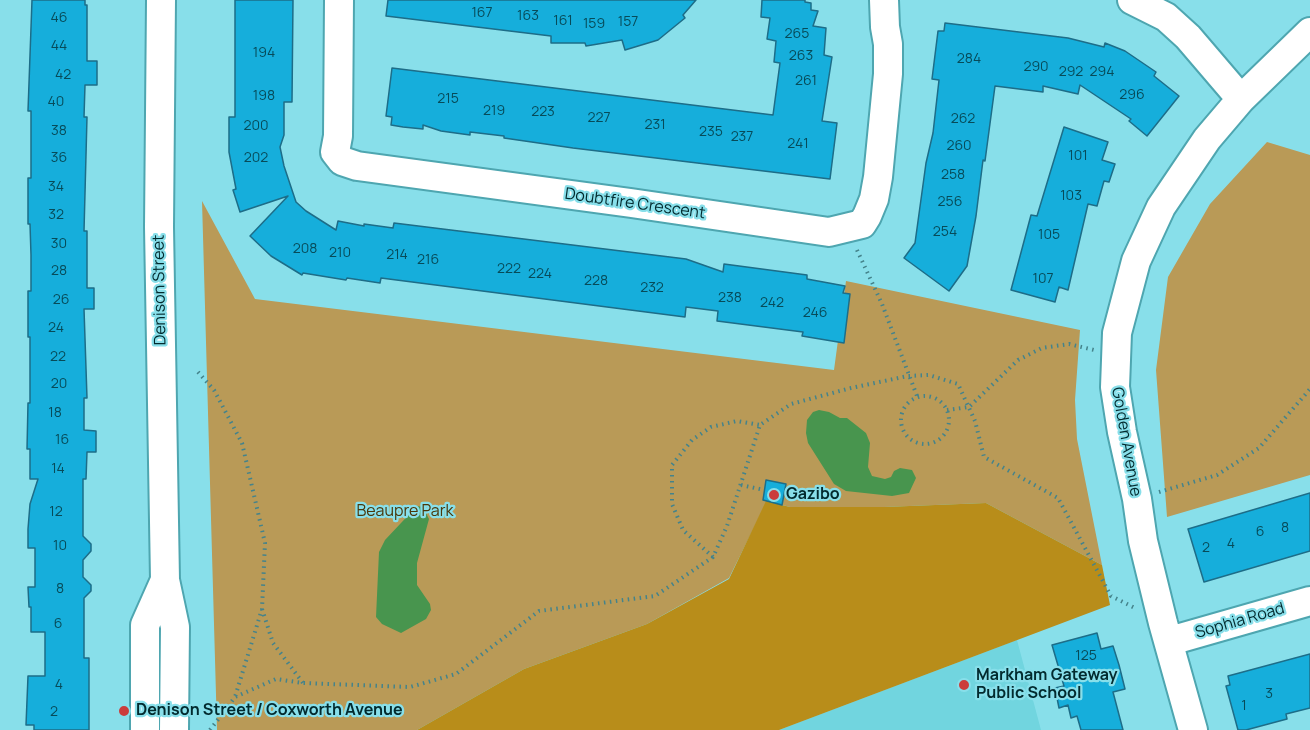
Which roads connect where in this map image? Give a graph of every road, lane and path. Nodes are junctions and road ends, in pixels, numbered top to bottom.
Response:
1 (160, 0) edge
2 (339, 0) edge
3 (884, 0) edge
4 (1132, 0) edge
5 (1310, 32) edge
6 (1241, 99) junction
7 (847, 229) junction
8 (1115, 355) junction
9 (198, 372) dead end
10 (908, 376) junction
11 (1310, 389) edge
12 (917, 396) junction
13 (969, 407) junction
14 (947, 410) junction
15 (760, 426) junction
16 (741, 485) junction
17 (764, 490) dead end
18 (1137, 499) junction
19 (713, 557) junction
20 (165, 580) junction
21 (1310, 601) edge
22 (262, 609) junction
23 (1166, 632) junction
24 (303, 683) junction
25 (235, 697) junction
26 (145, 730) edge
27 (174, 730) edge
28 (210, 730) edge
29 (1193, 730) edge

1 - 20 street, Denison Street
2 - 7 street, Doubtfire Crescent
3 - 7 street
4 - 6 street
5 - 6 street, Golden Avenue
6 - 8 street, Golden Avenue
7 - 10 path
8 - 13 path
8 - 18 street, Golden Avenue
9 - 22 path
10 - 12 path
10 - 13 path
10 - 15 path
11 - 18 path
12 - 14 path
12 - 14 path
13 - 14 path
13 - 23 path
15 - 16 path
15 - 19 path
16 - 17 path
16 - 19 path
18 - 23 street, Golden Avenue
19 - 24 path
20 - 26 street, Denison Street
20 - 27 street, Denison Street
21 - 23 street, Sophia Road
22 - 24 path
22 - 25 path
23 - 29 street, Golden Avenue
24 - 25 path
25 - 28 path

